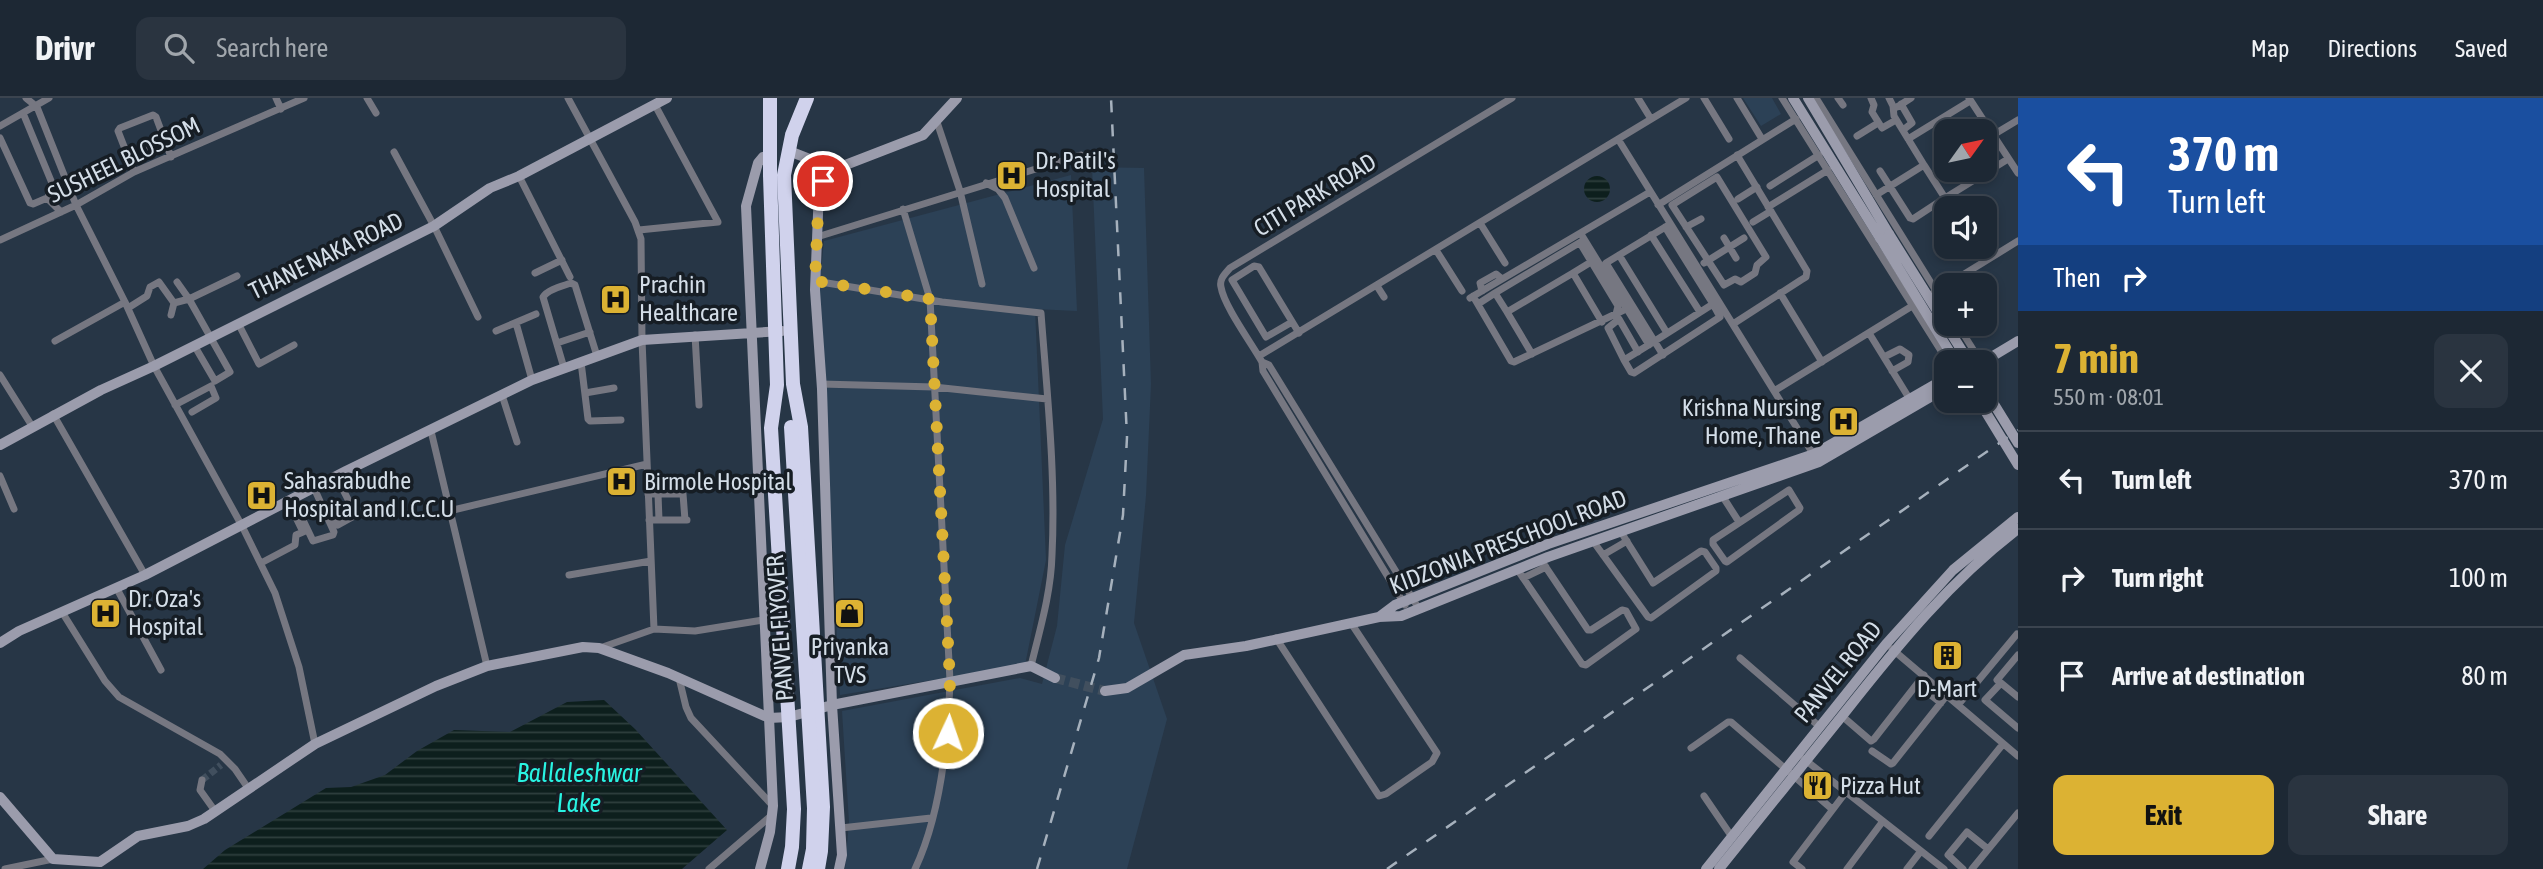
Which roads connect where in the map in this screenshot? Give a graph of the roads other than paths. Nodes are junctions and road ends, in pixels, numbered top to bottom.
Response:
1 (26, 98) edge
2 (49, 98) edge
3 (276, 98) edge
4 (304, 98) edge
5 (367, 98) edge
6 (568, 98) edge
7 (667, 98) edge
8 (770, 98) edge
9 (807, 98) edge
10 (957, 98) edge
11 (1512, 98) edge
12 (1638, 98) edge
13 (1704, 98) edge
14 (1737, 98) edge
15 (1782, 98) edge
16 (1793, 98) edge
17 (1871, 98) edge
18 (1889, 98) edge
19 (1911, 98) edge
20 (1682, 99) edge
21 (1817, 99) edge
22 (1970, 99) edge
23 (1901, 104) junction
24 (655, 105) junction
25 (37, 107) junction
26 (281, 109) junction
27 (1894, 109) junction
28 (23, 113) junction
29 (376, 113) dead end
30 (1651, 119) junction
31 (1796, 119) junction
32 (1983, 119) edge
33 (1896, 120) junction
34 (2018, 120) edge
35 (937, 122) junction
36 (1878, 123) junction
37 (0, 126) edge
38 (1903, 130) junction
39 (1997, 133) edge
40 (1857, 136) dead end
41 (0, 138) edge
42 (592, 139) junction
43 (1618, 139) junction
44 (1729, 139) dead end
45 (1762, 139) junction
46 (1908, 139) junction
47 (1997, 141) edge
48 (165, 143) junction
49 (789, 151) junction
50 (394, 152) dead end
51 (1081, 155) dead end
52 (1737, 155) junction
53 (1819, 155) junction
54 (770, 156) junction
55 (129, 157) junction
56 (171, 157) junction
57 (2008, 159) junction
58 (1924, 165) junction
59 (835, 169) junction
60 (1828, 170) junction
61 (1880, 171) dead end
62 (134, 172) junction
63 (2018, 173) edge
64 (519, 176) junction
65 (1707, 180) junction
66 (986, 183) junction
67 (1770, 186) dead end
68 (1757, 187) junction
69 (1890, 187) junction
70 (1692, 188) junction
71 (960, 191) junction
72 (1650, 192) junction
73 (1876, 195) junction
74 (1944, 196) edge
75 (1948, 196) edge
76 (47, 198) junction
77 (1738, 199) dead end
78 (76, 205) junction
79 (1658, 205) junction
80 (1934, 205) edge
81 (903, 209) junction
82 (1770, 209) junction
83 (61, 212) junction
84 (1701, 219) dead end
85 (1753, 222) dead end
86 (1480, 223) junction
87 (433, 226) junction
88 (1668, 226) junction
89 (1686, 228) junction
90 (639, 230) junction
91 (1651, 235) junction
92 (1884, 236) junction
93 (817, 237) junction
94 (1724, 238) dead end
95 (1744, 238) dead end
96 (1582, 239) junction
97 (0, 240) edge
98 (2018, 241) edge
99 (1729, 247) junction
100 (1436, 250) junction
101 (1619, 255) junction
102 (1251, 256) junction
103 (1736, 258) dead end
104 (562, 260) junction
105 (1707, 261) junction
106 (1505, 262) dead end
107 (1591, 262) junction
108 (1603, 264) junction
109 (1256, 265) junction
110 (1697, 267) junction
111 (1034, 268) dead end
112 (535, 273) dead end
113 (1966, 273) edge
114 (1573, 274) junction
115 (237, 276) dead end
116 (570, 277) dead end
117 (815, 281) junction
118 (177, 282) dead end
119 (982, 284) dead end
120 (1377, 286) junction
121 (1934, 288) edge
122 (1462, 291) dead end
123 (1934, 292) edge
124 (1495, 293) junction
125 (1780, 293) junction
126 (1384, 297) dead end
127 (189, 299) junction
128 (930, 299) junction
129 (174, 303) junction
130 (1715, 303) junction
131 (1478, 304) junction
132 (127, 305) junction
133 (1913, 306) junction
134 (1626, 309) junction
135 (1507, 312) junction
136 (1700, 312) junction
137 (536, 314) dead end
138 (1616, 314) junction
139 (171, 315) dead end
140 (478, 317) dead end
141 (1292, 322) junction
142 (1602, 322) junction
143 (237, 323) junction
144 (516, 323) junction
145 (1733, 324) junction
146 (496, 331) dead end
147 (750, 331) junction
148 (775, 331) junction
149 (791, 331) junction
150 (590, 332) junction
151 (1869, 332) junction
152 (1299, 333) junction
153 (1667, 333) junction
154 (695, 335) junction
155 (211, 337) junction
156 (642, 340) junction
157 (55, 341) dead end
158 (2018, 341) edge
159 (557, 343) junction
160 (1652, 343) junction
161 (194, 345) junction
162 (294, 345) dead end
163 (1940, 350) edge
164 (1949, 350) edge
165 (1961, 350) edge
166 (1638, 352) junction
167 (1997, 353) edge
168 (1532, 354) junction
169 (1663, 355) junction
170 (597, 356) junction
171 (1884, 357) junction
172 (1261, 359) junction
173 (1624, 360) junction
174 (581, 362) junction
175 (1822, 362) junction
176 (154, 366) junction
177 (564, 368) junction
178 (1892, 370) junction
179 (0, 375) edge
180 (532, 380) junction
181 (793, 384) junction
182 (821, 384) junction
183 (1934, 384) edge
184 (776, 385) junction
185 (934, 387) junction
186 (614, 388) dead end
187 (1774, 391) junction
188 (585, 393) junction
189 (502, 395) junction
190 (1934, 395) edge
191 (1909, 398) junction
192 (1047, 399) junction
193 (175, 405) junction
194 (699, 405) dead end
195 (1997, 409) edge
196 (192, 412) dead end
197 (1986, 413) edge
198 (53, 414) junction
199 (621, 421) dead end
200 (32, 426) junction
201 (786, 427) junction
202 (431, 431) junction
203 (517, 442) dead end
204 (2018, 443) edge
205 (0, 445) edge
206 (1816, 458) junction
207 (647, 464) junction
208 (2018, 465) edge
209 (0, 476) edge
210 (336, 476) junction
211 (1780, 476) junction
212 (316, 487) junction
213 (1789, 490) junction
214 (648, 494) junction
215 (658, 494) junction
216 (1723, 497) junction
217 (291, 500) junction
218 (14, 509) dead end
219 (449, 511) junction
220 (2018, 517) edge
221 (1642, 519) junction
222 (649, 520) junction
223 (659, 520) junction
224 (1739, 522) junction
225 (242, 526) junction
226 (2018, 529) edge
227 (1624, 537) junction
228 (1593, 541) junction
229 (1603, 555) junction
230 (651, 561) junction
231 (261, 563) junction
232 (1544, 563) junction
233 (1520, 574) junction
234 (145, 575) junction
235 (569, 575) dead end
236 (117, 589) junction
237 (1411, 606) junction
238 (62, 612) junction
239 (763, 620) junction
240 (1352, 623) junction
241 (654, 629) junction
242 (2017, 634) edge
243 (1271, 639) junction
244 (0, 643) edge
245 (1890, 647) junction
246 (599, 648) junction
247 (2018, 655) edge
248 (1740, 658) dead end
249 (487, 666) junction
250 (1031, 666) junction
251 (161, 670) dead end
252 (1987, 671) junction
253 (1924, 676) junction
254 (679, 677) junction
255 (1055, 678) tunnel mouth
256 (950, 681) junction
257 (1923, 689) dead end
258 (1105, 691) tunnel mouth
259 (1948, 695) junction
260 (2018, 697) edge
261 (1941, 703) junction
262 (1958, 705) junction
263 (825, 707) junction
264 (1842, 716) junction
265 (789, 717) junction
266 (769, 718) junction
267 (1820, 727) junction
268 (2018, 729) edge
269 (315, 744) junction
270 (2003, 744) junction
271 (1691, 748) dead end
272 (1872, 751) dead end
273 (2018, 756) edge
274 (1802, 757) junction
275 (1790, 772) junction
276 (202, 780) dead end
277 (248, 788) junction
278 (1846, 792) junction
279 (1704, 796) dead end
280 (0, 797) edge
281 (1832, 810) junction
282 (215, 811) junction
283 (772, 811) junction
284 (2018, 813) edge
285 (931, 818) junction
286 (1883, 821) junction
287 (841, 828) junction
288 (1929, 836) dead end
289 (1732, 837) junction
290 (1989, 849) junction
291 (1921, 851) junction
292 (53, 859) junction
293 (102, 865) edge
294 (5, 869) edge
295 (709, 869) edge
296 (760, 869) edge
297 (788, 869) edge
298 (799, 869) edge
299 (809, 869) edge
300 (818, 869) edge
301 (839, 869) edge
302 (915, 869) edge
303 (1706, 869) edge
304 (1719, 869) edge
305 (1802, 869) edge
306 (1847, 869) edge
307 (1907, 869) edge
308 (1944, 869) edge
309 (1963, 869) edge
310 (1972, 869) edge

1 - 25 street
2 - 25 street
3 - 26 street
4 - 26 street, SUSHEEL BLOSSOM
5 - 29 street
6 - 42 street
7 - 24 street, THANE NAKA ROAD
8 - 54 highway
9 - 49 highway
10 - 35 street
11 - 102 street, CITI PARK ROAD
12 - 30 street
13 - 44 street
14 - 45 street
15 - 31 street
16 - 92 street
17 - 36 street
18 - 27 street
19 - 23 street
20 - 30 street
21 - 73 street
21 - 92 street
22 - 32 street
22 - 46 street
23 - 27 street
23 - 38 street
24 - 42 street, THANE NAKA ROAD
24 - 90 street
25 - 28 street
25 - 78 street
26 - 56 street, SUSHEEL BLOSSOM
27 - 33 street
28 - 37 street
28 - 76 street
30 - 43 street
31 - 45 street
31 - 53 street
33 - 36 street
33 - 38 street
34 - 39 street
35 - 59 street
35 - 71 street
36 - 40 street
38 - 46 street
41 - 76 street
42 - 64 street, THANE NAKA ROAD
42 - 90 street
43 - 72 street
43 - 86 street
45 - 52 street
46 - 58 street
47 - 57 street
48 - 55 street
48 - 55 street
48 - 56 street
49 - 59 street
49 - 149 highway
50 - 87 street
51 - 66 street
52 - 65 street
52 - 68 street
53 - 60 street
53 - 67 street
54 - 147 street
54 - 148 highway
55 - 62 street
56 - 62 street, SUSHEEL BLOSSOM
57 - 63 street
57 - 75 street
58 - 69 street
58 - 74 street
59 - 93 street
60 - 82 street
60 - 133 street
61 - 69 street
62 - 78 street, SUSHEEL BLOSSOM
64 - 87 street, THANE NAKA ROAD
64 - 104 street
65 - 70 street
65 - 105 street
66 - 71 street
66 - 111 street
68 - 77 street
68 - 82 street
69 - 73 street
69 - 80 street
70 - 79 street
70 - 89 street
71 - 81 street
71 - 119 street
72 - 79 street
72 - 96 street
73 - 121 street
76 - 83 street
78 - 83 street, SUSHEEL BLOSSOM
78 - 132 street
79 - 88 street
81 - 93 street
81 - 128 street
82 - 85 street
82 - 125 street
83 - 97 street, SUSHEEL BLOSSOM
84 - 89 street
86 - 100 street
86 - 106 street
87 - 140 street
87 - 143 street, THANE NAKA ROAD
88 - 91 street
88 - 110 street
88 - 130 street
89 - 105 street
90 - 156 street
91 - 101 street
91 - 136 street
92 - 164 street, bridge
92 - 165 street, bridge
93 - 117 street
94 - 99 street
95 - 99 street
96 - 107 street
96 - 108 street
96 - 124 street
96 - 131 street
98 - 113 street
99 - 103 street
99 - 105 street
100 - 120 street
100 - 122 street
101 - 108 street
101 - 153 street
102 - 109 street
102 - 172 street, CITI PARK ROAD
104 - 112 street
104 - 116 street
105 - 110 street
107 - 114 street
107 - 138 street
108 - 134 street
108 - 160 street
109 - 141 street
109 - 141 street
110 - 130 street
114 - 135 street
114 - 142 street
115 - 127 street
117 - 128 street
117 - 182 street
118 - 127 street
120 - 126 street
120 - 152 street
123 - 133 street
124 - 131 street
124 - 135 street
125 - 145 street
125 - 175 street
127 - 129 street
127 - 155 street
128 - 185 street
128 - 192 street
129 - 132 street
129 - 139 street
130 - 136 street
130 - 145 street
130 - 169 street
131 - 168 street
132 - 157 street
132 - 176 street
133 - 151 street
133 - 163 street
134 - 138 street
134 - 160 street
135 - 168 street
136 - 153 street
137 - 144 street
138 - 142 street
141 - 152 street
142 - 168 street
143 - 155 street, THANE NAKA ROAD
143 - 162 street
144 - 146 street
144 - 180 street
145 - 187 street
147 - 148 street
147 - 154 street
147 - 239 street
148 - 149 street
148 - 184 highway
149 - 181 highway
150 - 159 street
150 - 159 street
150 - 170 street
151 - 171 street
151 - 175 street
152 - 172 street
153 - 160 street
154 - 156 street
154 - 194 street
155 - 161 street, THANE NAKA ROAD
155 - 161 street
156 - 170 street
156 - 207 street
158 - 167 street
159 - 177 street
160 - 166 street
160 - 169 street
161 - 176 street, THANE NAKA ROAD
166 - 173 street
166 - 173 street
169 - 173 street
170 - 174 street
171 - 178 street
171 - 178 street
172 - 237 street
174 - 177 street
174 - 188 street
175 - 187 street
176 - 193 street
176 - 198 street, THANE NAKA ROAD
177 - 180 street
178 - 191 street
179 - 200 street
180 - 189 street
181 - 201 highway, PANVEL FLYOVER
181 - 263 highway
182 - 185 street
182 - 263 street
183 - 191 street, KIDZONIA PRESCHOOL ROAD
184 - 201 highway, PANVEL FLYOVER
184 - 265 highway
185 - 192 street
185 - 256 street
186 - 188 street
187 - 206 street
188 - 199 street
189 - 202 street
189 - 203 street
190 - 206 street, KIDZONIA PRESCHOOL ROAD
191 - 206 street, KIDZONIA PRESCHOOL ROAD
192 - 250 street
193 - 196 street
193 - 225 street
195 - 204 street, bridge
197 - 208 street, bridge
198 - 200 street, THANE NAKA ROAD
198 - 234 street
200 - 205 street, THANE NAKA ROAD
201 - 298 highway, PANVEL FLYOVER
201 - 299 highway, PANVEL FLYOVER, bridge
202 - 210 street
202 - 219 street
206 - 211 street, KIDZONIA PRESCHOOL ROAD
206 - 221 street, KIDZONIA PRESCHOOL ROAD
207 - 214 street
207 - 219 street
209 - 218 street
210 - 212 street
210 - 212 street
211 - 213 street
211 - 216 street, KIDZONIA PRESCHOOL ROAD
212 - 217 street
212 - 217 street
213 - 224 street
213 - 224 street
214 - 215 street
214 - 222 street
215 - 223 street
215 - 223 street
216 - 221 street, KIDZONIA PRESCHOOL ROAD
216 - 224 street
217 - 225 street
217 - 231 street
219 - 249 street
220 - 245 street, PANVEL ROAD
221 - 227 street, KIDZONIA PRESCHOOL ROAD
221 - 237 street, KIDZONIA PRESCHOOL ROAD
222 - 223 street
222 - 230 street
225 - 231 street
225 - 234 street
226 - 245 street, PANVEL ROAD
227 - 228 street, KIDZONIA PRESCHOOL ROAD
227 - 229 street
227 - 229 street
228 - 229 street
228 - 232 street, KIDZONIA PRESCHOOL ROAD
230 - 235 street
230 - 241 street
231 - 269 street
232 - 233 street, KIDZONIA PRESCHOOL ROAD
232 - 233 street
233 - 237 street, KIDZONIA PRESCHOOL ROAD
234 - 236 street
236 - 238 street
236 - 251 street
237 - 240 street, KIDZONIA PRESCHOOL ROAD
238 - 244 street
238 - 277 street
239 - 241 street
239 - 266 street
240 - 243 street, KIDZONIA PRESCHOOL ROAD
240 - 243 street
241 - 246 street
242 - 252 street
243 - 258 street, KIDZONIA PRESCHOOL ROAD
245 - 253 street
245 - 264 street, PANVEL ROAD
245 - 267 street, PANVEL ROAD
246 - 249 street
246 - 254 street
247 - 252 street
248 - 267 street
249 - 269 street
250 - 255 street
250 - 256 street
252 - 262 street
253 - 259 street
253 - 264 street
254 - 266 street
254 - 283 street
256 - 263 street
256 - 285 street
257 - 261 street
259 - 261 street
259 - 262 street
260 - 268 street
261 - 272 street
262 - 270 street
263 - 265 street
263 - 287 street
263 - 300 highway
264 - 274 street, PANVEL ROAD
265 - 266 street
265 - 297 highway
266 - 283 street
267 - 274 street, PANVEL ROAD
269 - 277 street
270 - 273 street
270 - 288 street
271 - 275 street
274 - 275 street, PANVEL ROAD
274 - 278 street
275 - 281 street
275 - 289 street, PANVEL ROAD
275 - 304 street, PANVEL ROAD
276 - 282 street
277 - 282 street
278 - 281 street
278 - 286 street
279 - 289 street
280 - 292 street
281 - 305 street
282 - 293 street
283 - 295 street
283 - 296 street
284 - 290 street
285 - 287 street
285 - 302 street
286 - 291 street
286 - 306 street
287 - 301 street
289 - 303 street, PANVEL ROAD
290 - 309 street
290 - 310 street
291 - 307 street
291 - 308 street
292 - 293 street
292 - 294 street

